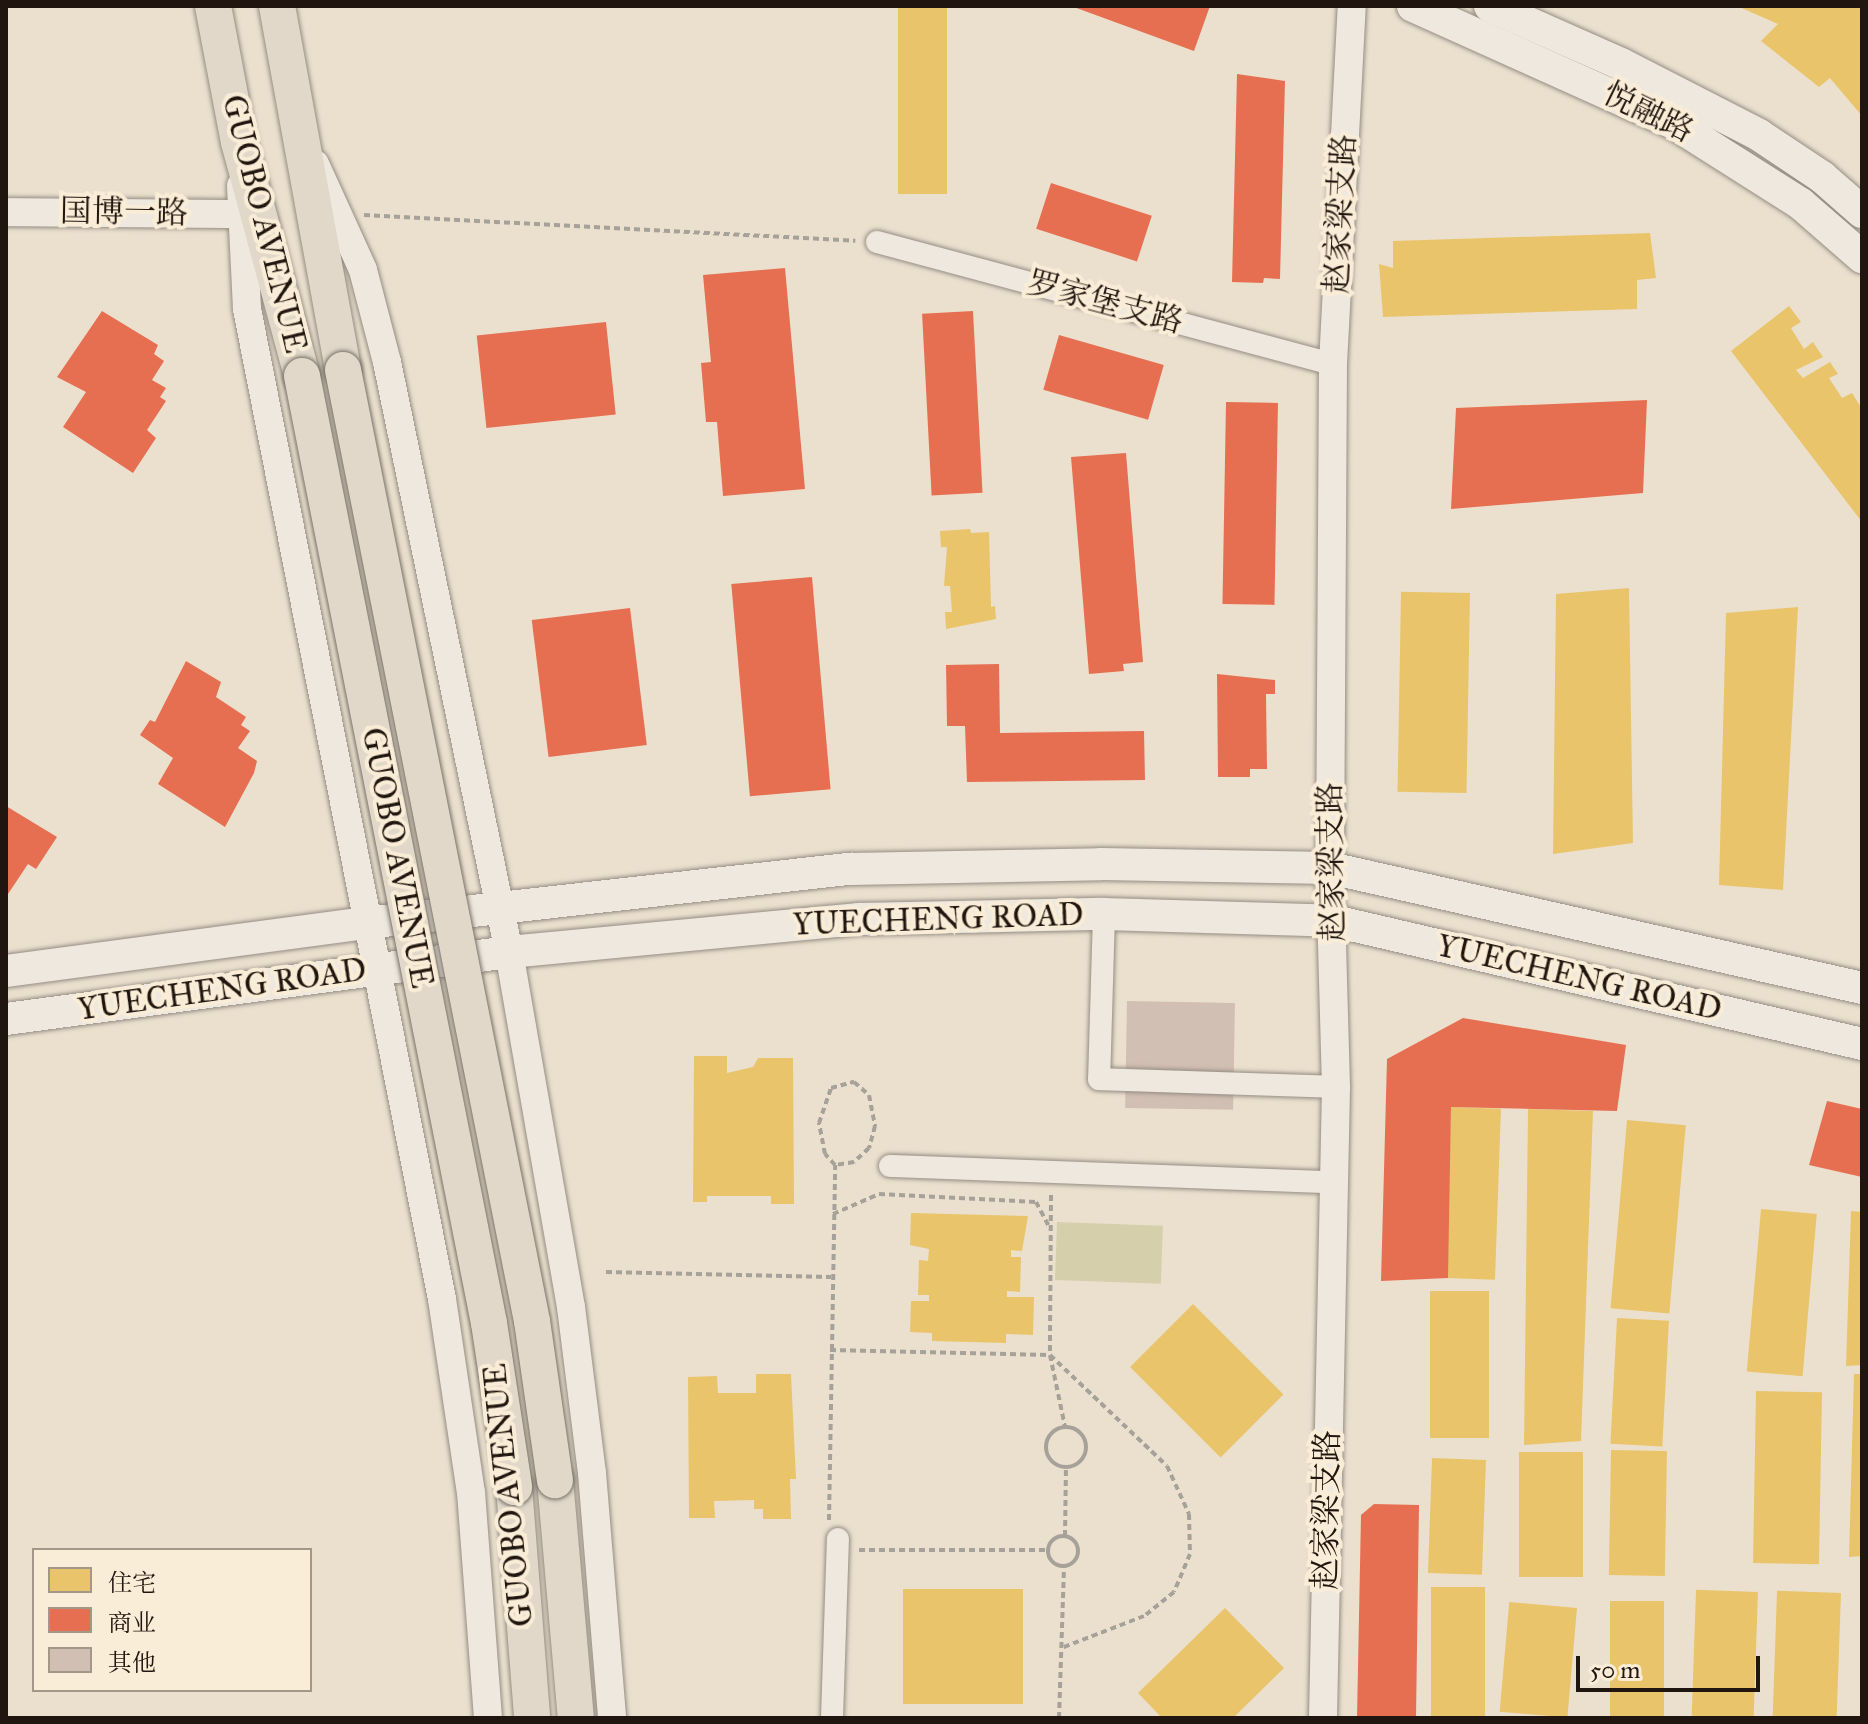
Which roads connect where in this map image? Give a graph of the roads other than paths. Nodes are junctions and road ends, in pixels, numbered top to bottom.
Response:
1 (213, 6) edge
2 (277, 6) edge
3 (1352, 6) edge
4 (1413, 6) edge
5 (1490, 6) edge
6 (239, 142) junction
7 (305, 143) junction
8 (6, 212) edge
9 (1862, 212) edge
10 (242, 214) junction
11 (877, 242) road end
12 (1862, 257) edge
13 (1333, 364) junction
14 (1330, 868) junction
15 (500, 908) junction
16 (1104, 914) junction
17 (1334, 921) junction
18 (366, 923) junction
19 (509, 952) junction
20 (375, 970) junction
21 (6, 971) edge
22 (1862, 988) edge
23 (6, 1019) edge
24 (1862, 1044) edge
25 (1336, 1087) junction
26 (890, 1166) dead end
27 (1333, 1182) junction
28 (838, 1539) road end
29 (488, 1718) edge
30 (532, 1718) edge
31 (576, 1718) edge
32 (612, 1718) edge
33 (832, 1718) edge
34 (1323, 1718) edge

1 - 6 main road, GUOBO AVENUE
2 - 7 main road, GUOBO AVENUE
3 - 13 street, 赵家梁支路
4 - 12 main road, 悦融路
5 - 9 main road, 悦融路
6 - 10 street
6 - 30 main road, GUOBO AVENUE, bridge
7 - 15 street
7 - 31 main road, GUOBO AVENUE, bridge
8 - 10 street, 国博一路
10 - 18 street
11 - 13 street, 罗家堡支路
13 - 14 street, 赵家梁支路
14 - 15 main road, YUECHENG ROAD
14 - 17 street, 赵家梁支路
14 - 22 main road, YUECHENG ROAD
15 - 18 main road, YUECHENG ROAD
15 - 19 street
16 - 17 main road, YUECHENG ROAD
16 - 19 main road, YUECHENG ROAD
16 - 25 street
17 - 24 main road, YUECHENG ROAD
17 - 25 street, 赵家梁支路
18 - 20 street
18 - 21 main road, YUECHENG ROAD
19 - 20 main road, YUECHENG ROAD
19 - 32 street
20 - 23 main road, YUECHENG ROAD
20 - 29 street
25 - 27 street, 赵家梁支路
26 - 27 street
27 - 34 street, 赵家梁支路
28 - 33 street

